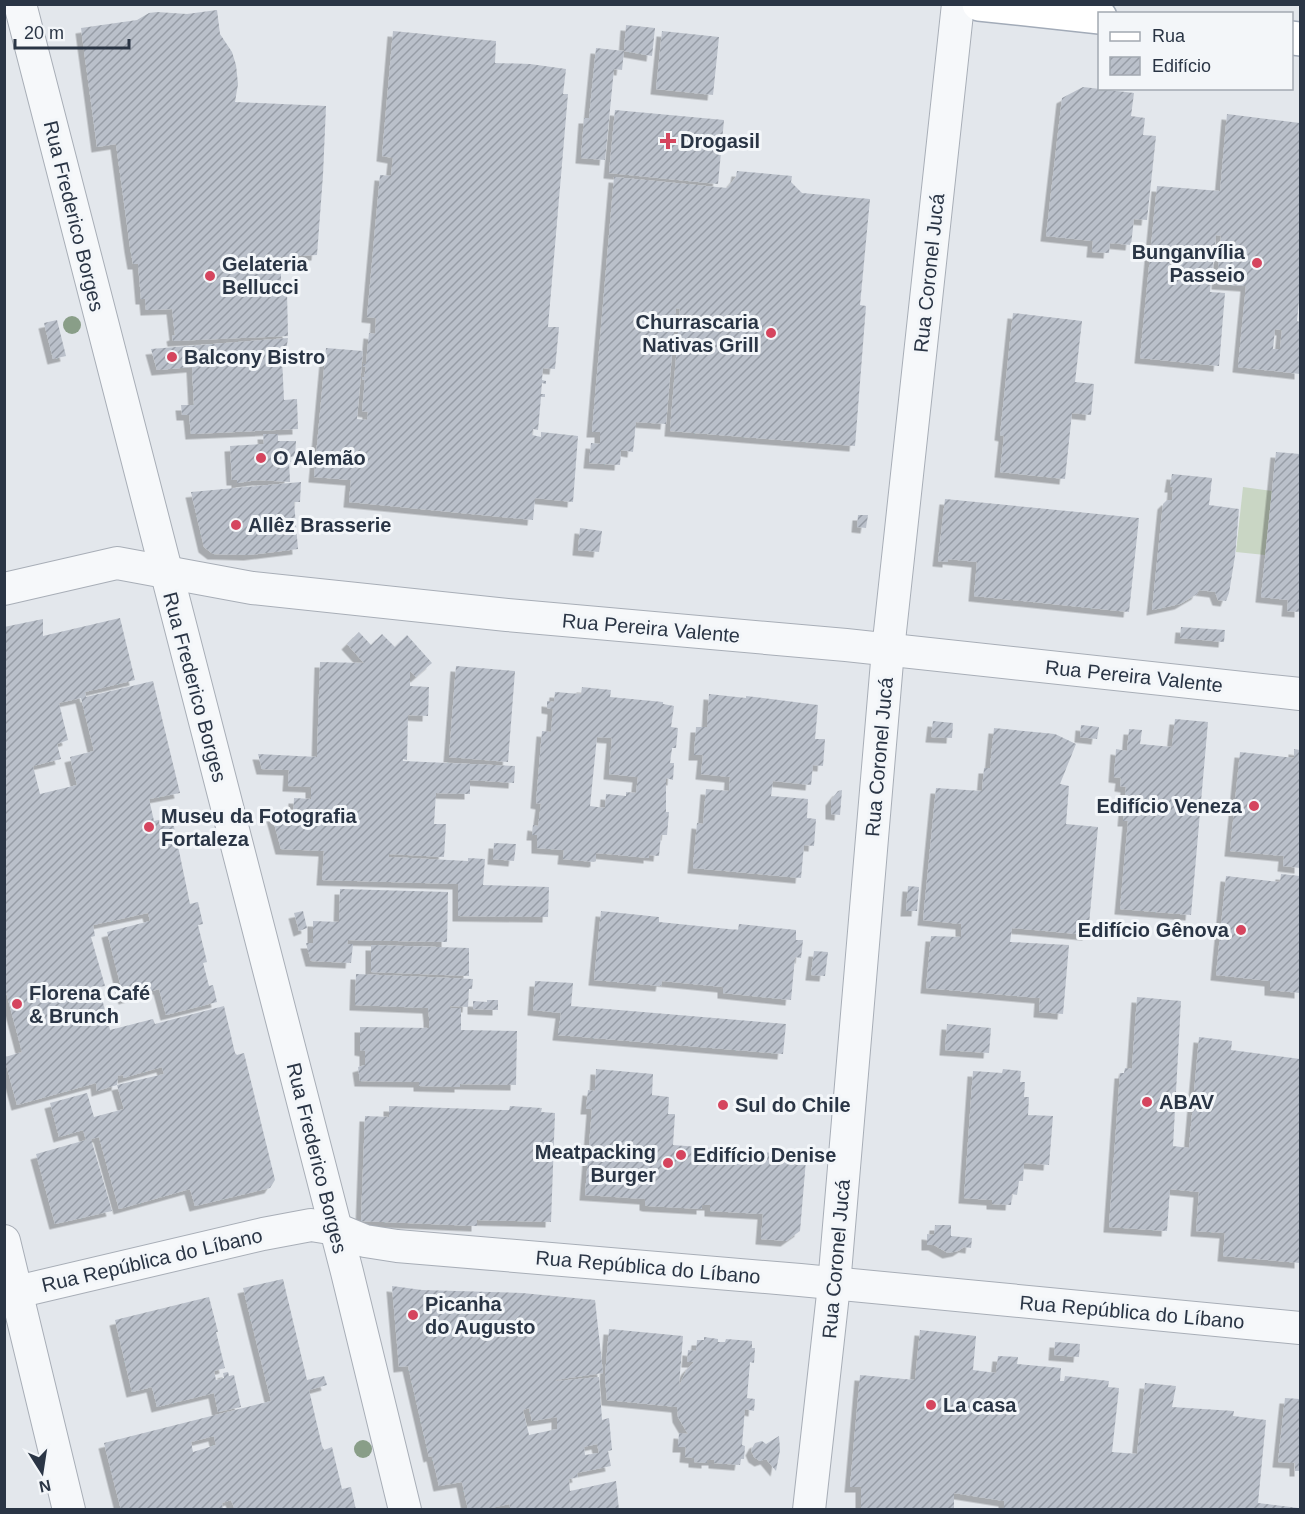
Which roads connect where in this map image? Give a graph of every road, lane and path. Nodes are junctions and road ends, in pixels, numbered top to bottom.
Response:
1 (20, 4) edge
2 (958, 4) edge
3 (979, 4) edge
4 (1098, 17) edge
5 (165, 573) junction
6 (4, 590) edge
7 (888, 650) junction
8 (1300, 694) edge
9 (336, 1228) junction
10 (4, 1241) edge
11 (834, 1285) junction
12 (11, 1293) edge
13 (1300, 1328) edge
14 (69, 1509) edge
15 (405, 1509) edge
16 (809, 1509) edge

1 - 5 street, Rua Frederico Borges
2 - 7 street, Rua Coronel Jucá
3 - 4 main road
5 - 6 street, Rua Pereira Valente
5 - 7 street, Rua Pereira Valente
5 - 9 street, Rua Frederico Borges
7 - 8 street, Rua Pereira Valente
7 - 11 street, Rua Coronel Jucá
9 - 11 street, Rua República do Líbano
9 - 12 street, Rua República do Líbano
9 - 15 street, Rua Frederico Borges
10 - 12 street
11 - 13 street, Rua República do Líbano
11 - 16 street, Rua Coronel Jucá
12 - 14 street

